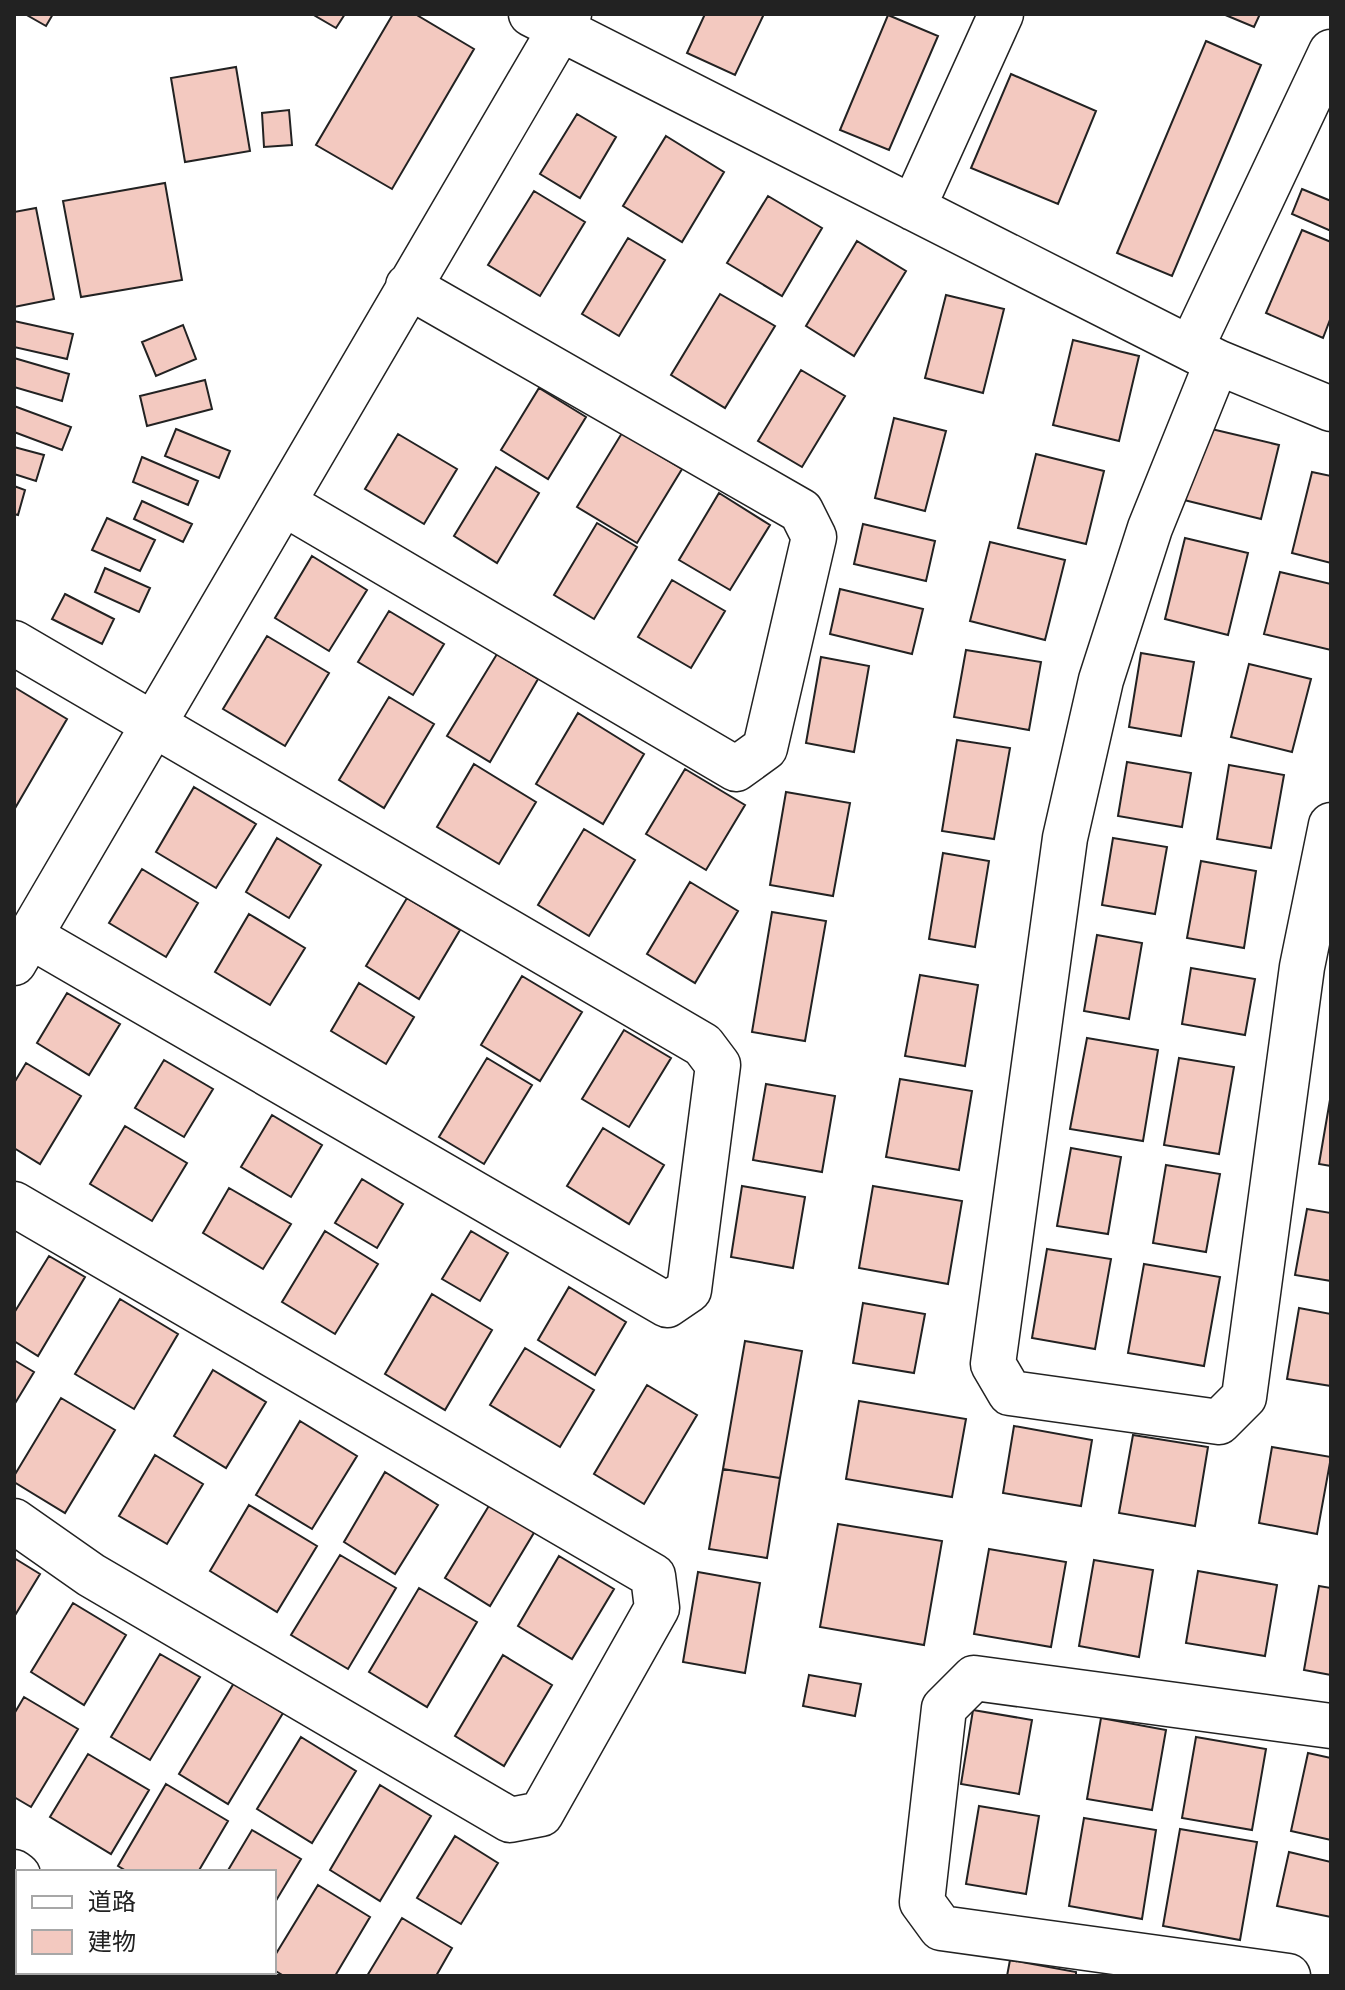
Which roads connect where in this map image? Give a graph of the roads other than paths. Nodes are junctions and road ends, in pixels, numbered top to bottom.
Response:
1 (1001, 14) edge
2 (554, 19) edge
3 (1331, 52) edge
4 (913, 208) junction
5 (408, 286) junction
6 (1204, 355) junction
7 (1331, 409) edge
8 (285, 504) junction
9 (14, 643) edge
10 (154, 724) junction
11 (1331, 825) edge
12 (22, 950) edge
13 (14, 1204) edge
14 (14, 1521) edge
15 (1331, 1726) edge
16 (1288, 1976) edge

1 - 4 street
2 - 4 street
2 - 5 street
3 - 6 street
4 - 6 street
5 - 8 street
5 - 8 street
6 - 7 street
6 - 11 street
8 - 10 street
9 - 10 street
10 - 12 street
10 - 12 street
13 - 14 street
15 - 16 street

